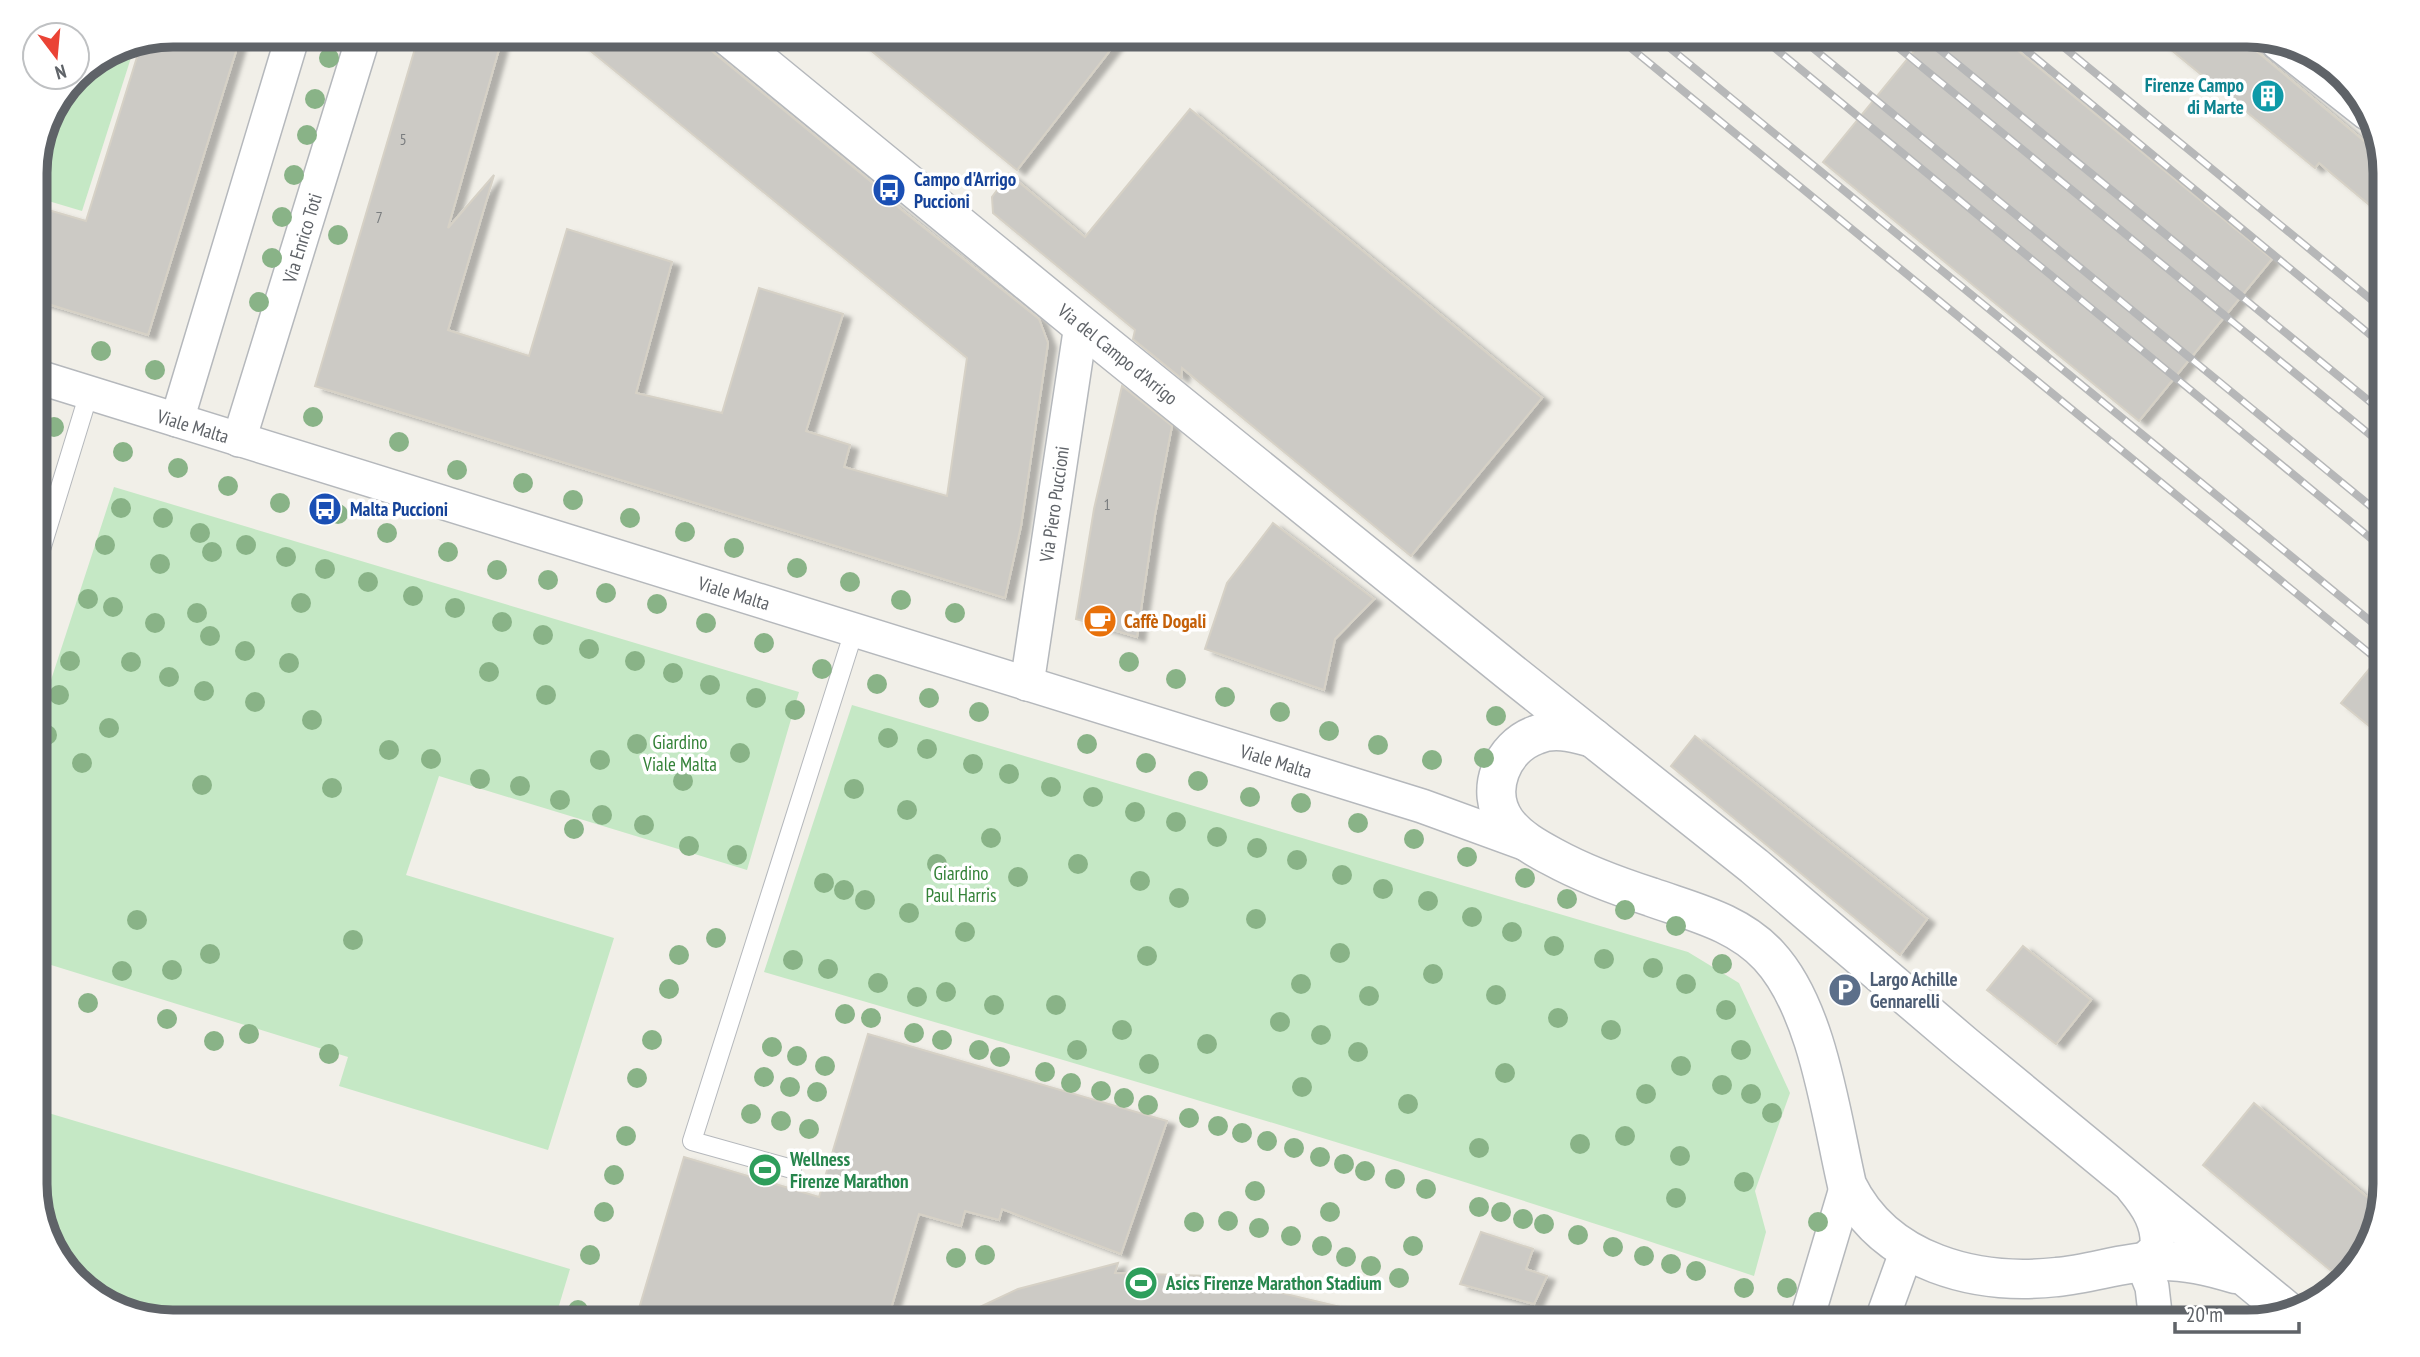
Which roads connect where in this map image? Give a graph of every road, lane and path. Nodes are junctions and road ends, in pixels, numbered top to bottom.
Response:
1 (289, 47) edge
2 (360, 47) edge
3 (742, 47) edge
4 (2295, 57) edge
5 (2346, 97) edge
6 (1081, 325) junction
7 (48, 380) edge
8 (89, 393) junction
9 (177, 420) junction
10 (239, 440) junction
11 (48, 527) edge
12 (855, 631) junction
13 (1510, 672) junction
14 (1027, 684) junction
15 (1593, 738) junction
16 (1503, 763) junction
17 (1433, 810) junction
18 (1534, 847) junction
19 (792, 1169) dead end
20 (2122, 1177) junction
21 (1847, 1185) junction
22 (1907, 1250) junction
23 (2142, 1262) junction
24 (2244, 1276) junction
25 (2279, 1305) edge
26 (1811, 1310) edge
27 (1885, 1310) edge
28 (2155, 1310) edge

1 - 9 street
2 - 10 street, Via Enrico Toti
3 - 6 street, Via del Campo d'Arrigo
4 - 5 street
6 - 13 street, Via del Campo d'Arrigo
6 - 14 street, Via Piero Puccioni
7 - 8 street, Viale Malta
8 - 9 street, Viale Malta
8 - 11 lane
9 - 10 street, Viale Malta
10 - 12 street, Viale Malta
12 - 14 street, Viale Malta
12 - 19 lane
13 - 15 street, Via del Campo d'Arrigo
13 - 16 street
14 - 17 street, Viale Malta
15 - 16 street
15 - 20 street
16 - 17 street, Viale Malta
16 - 18 street
17 - 18 street, Viale Malta
18 - 21 street
20 - 23 street
20 - 24 street
21 - 22 street
21 - 26 street
22 - 23 street
22 - 27 street
23 - 24 street
23 - 28 street
24 - 25 street

